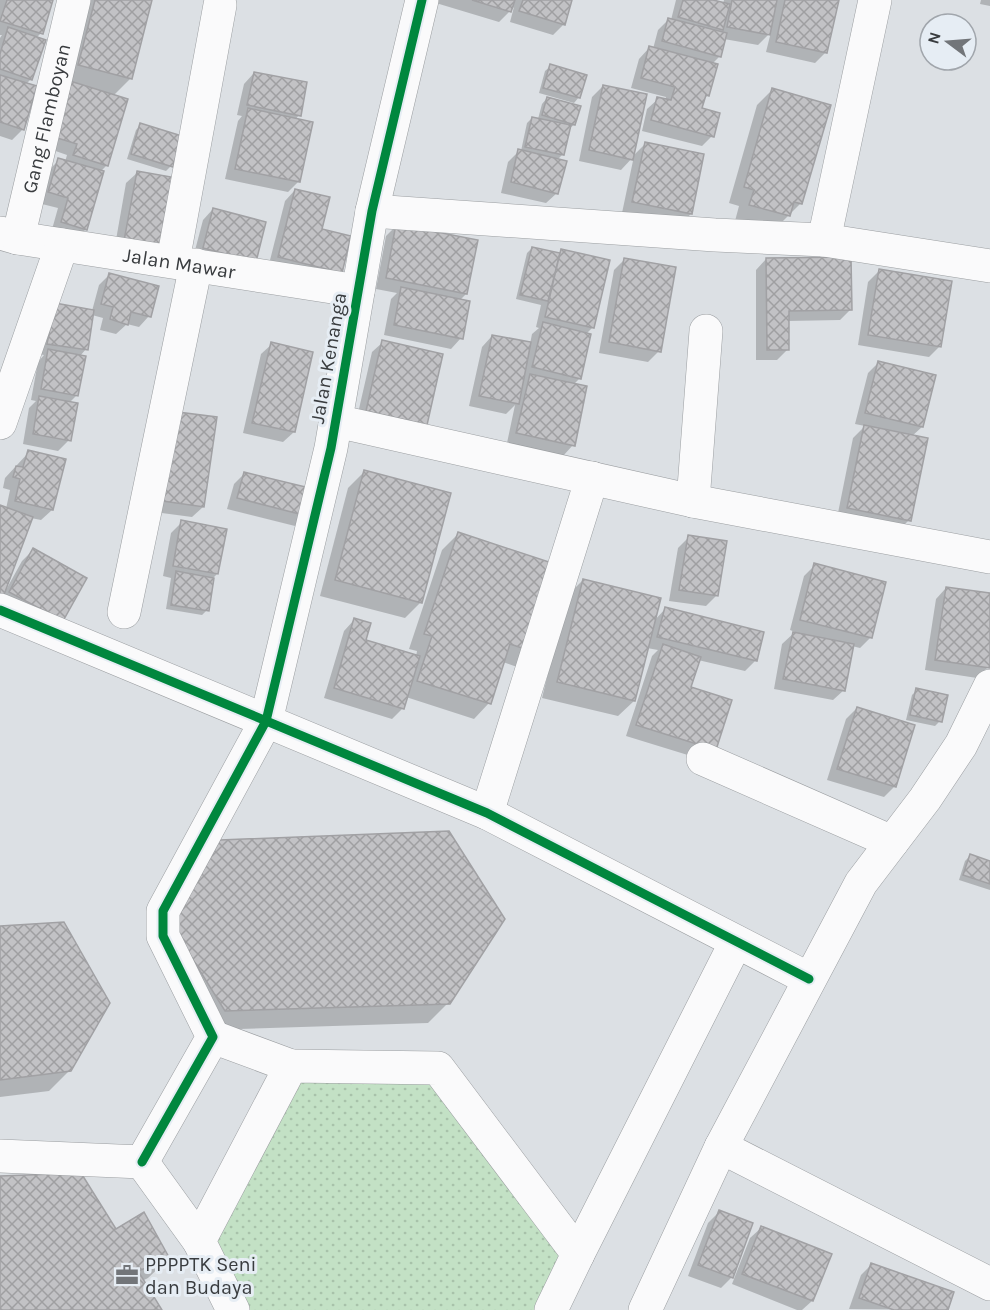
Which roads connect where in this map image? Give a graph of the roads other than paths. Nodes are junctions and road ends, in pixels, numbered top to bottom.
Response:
1 (74, 0) edge
2 (422, 0) edge
3 (875, 0) edge
4 (220, 5) dead end
5 (372, 211) junction
6 (9, 236) edge
7 (824, 240) junction
8 (62, 245) junction
9 (184, 263) junction
10 (990, 266) edge
11 (358, 291) junction
12 (706, 330) dead end
13 (336, 421) junction
14 (0, 423) edge
15 (592, 478) junction
16 (693, 501) junction
17 (990, 557) edge
18 (0, 610) edge
19 (124, 612) dead end
20 (990, 686) edge
21 (266, 721) junction
22 (703, 759) dead end
23 (487, 813) junction
24 (892, 842) junction
25 (736, 942) junction
26 (809, 979) junction
27 (213, 1037) junction
28 (291, 1066) junction
29 (721, 1147) junction
30 (0, 1156) edge
31 (142, 1162) junction
32 (199, 1241) junction
33 (578, 1254) junction
34 (990, 1284) edge
35 (990, 1289) edge
36 (233, 1310) edge
37 (551, 1310) edge
38 (645, 1310) edge
39 (981, 1310) edge

1 - 6 street, Gang Flamboyan
2 - 5 street, Jalan Kenanga
3 - 7 street
4 - 9 street
5 - 7 street
5 - 11 street, Jalan Kenanga
6 - 8 street, Jalan Mawar
7 - 10 street
8 - 9 street, Jalan Mawar
8 - 14 street
9 - 11 street, Jalan Mawar
9 - 19 street
11 - 13 street, Jalan Kenanga
12 - 16 street
13 - 15 street
13 - 21 street, Jalan Kenanga
15 - 16 street
15 - 23 street
16 - 17 street
18 - 21 street
20 - 24 street
21 - 23 street
21 - 27 street, Jalan Kenanga
22 - 24 street
23 - 25 street
24 - 26 street
25 - 26 street
25 - 33 street
26 - 29 street
27 - 28 street
27 - 31 street
28 - 32 street
28 - 33 street
29 - 34 street
29 - 38 street
30 - 31 street
31 - 32 street
32 - 36 street
33 - 37 street
35 - 39 street

